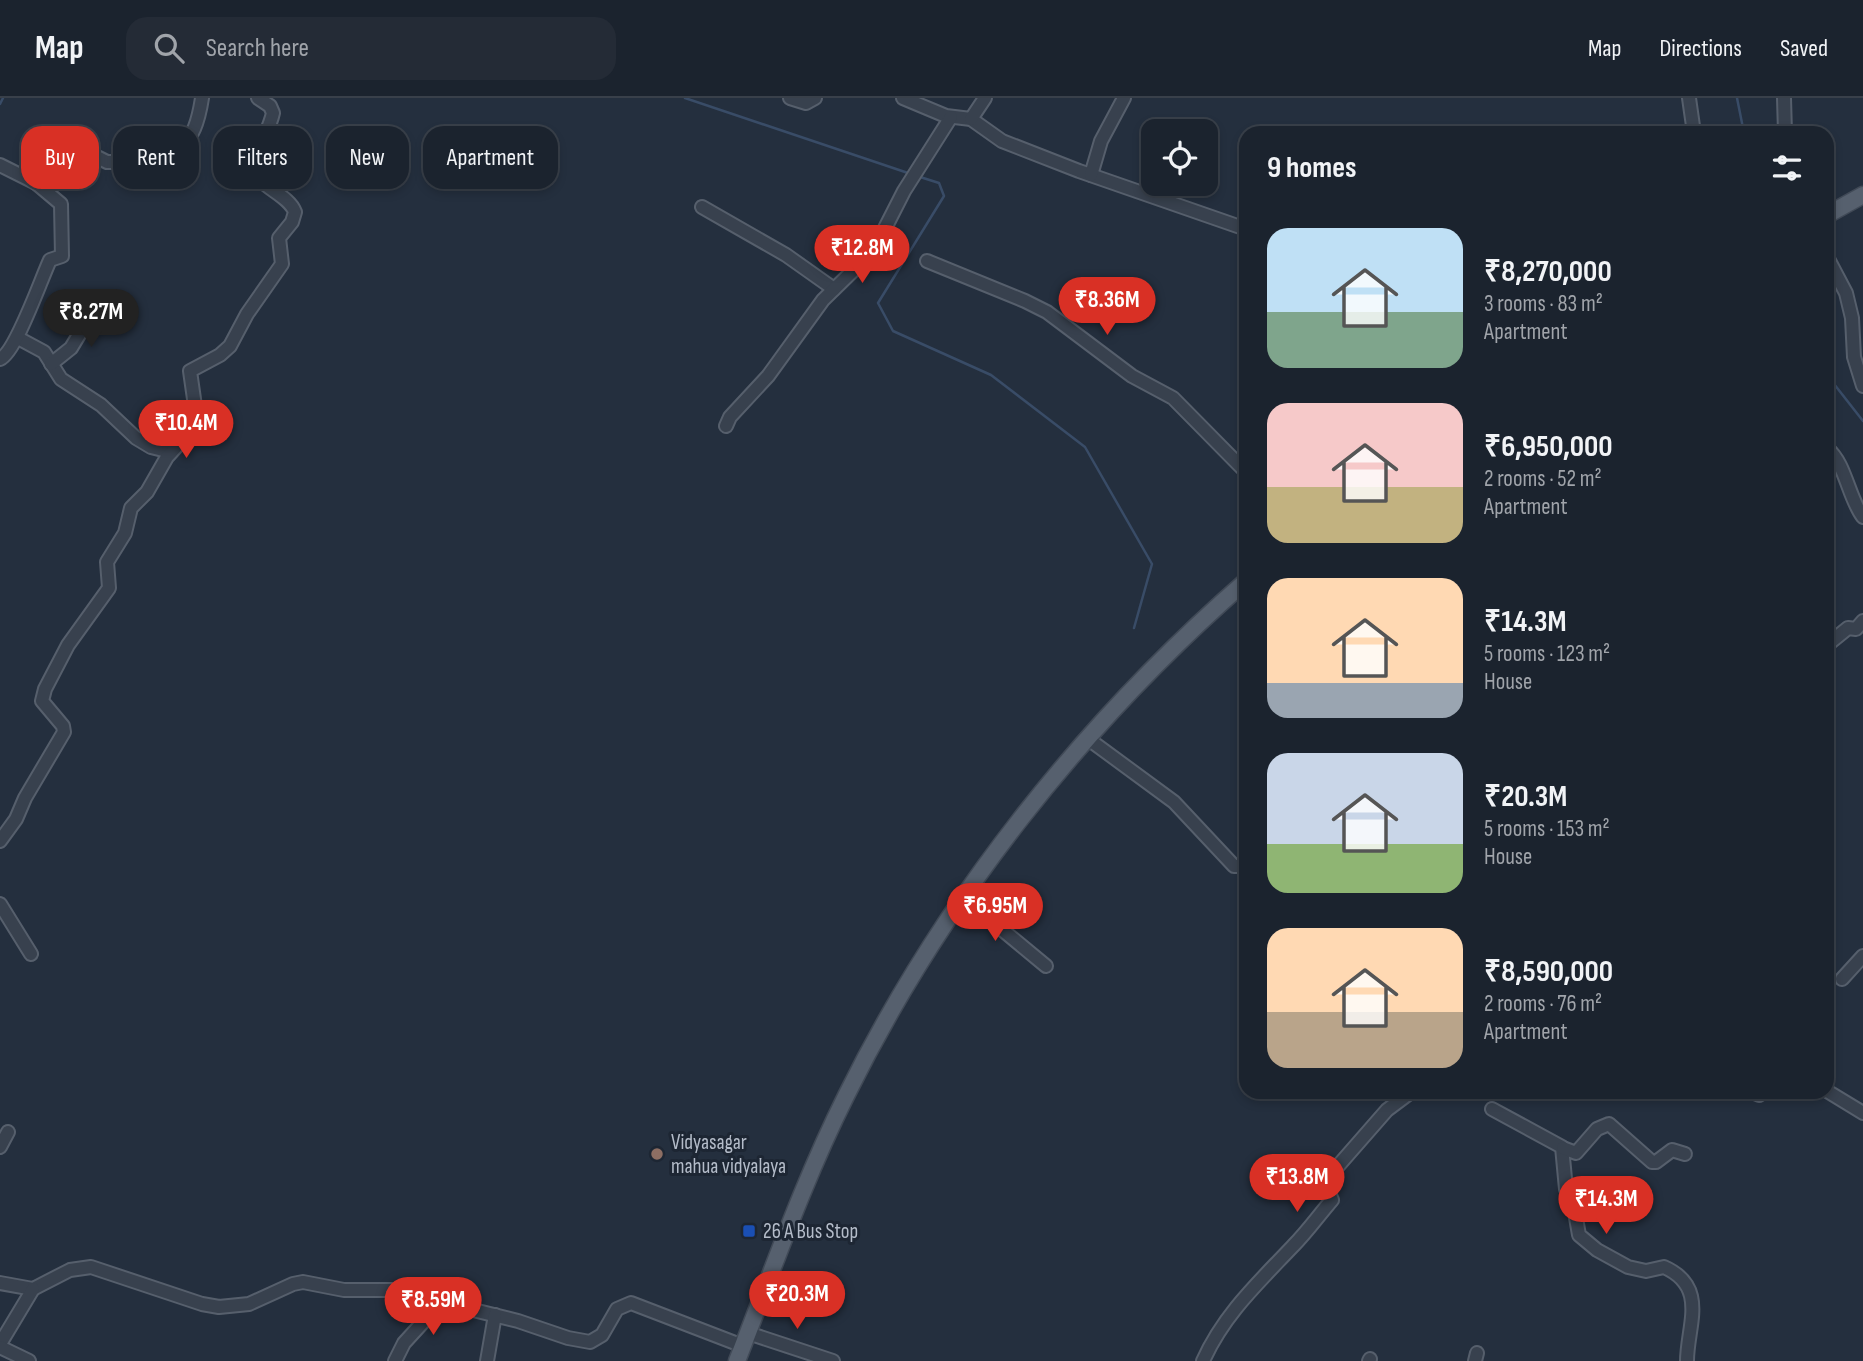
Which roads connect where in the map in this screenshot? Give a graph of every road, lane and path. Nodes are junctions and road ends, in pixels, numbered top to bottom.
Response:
1 (202, 98) edge
2 (258, 98) edge
3 (790, 98) edge
4 (815, 98) edge
5 (903, 98) edge
6 (985, 98) edge
7 (1124, 98) edge
8 (1689, 98) edge
9 (1784, 98) edge
10 (951, 117) junction
11 (971, 118) junction
12 (194, 126) edge
13 (1693, 126) edge
14 (1785, 126) edge
15 (0, 165) edge
16 (1091, 175) junction
17 (21, 176) edge
18 (43, 189) edge
19 (1863, 194) edge
20 (702, 207) dead end
21 (1834, 211) edge
22 (1239, 227) edge
23 (927, 261) dead end
24 (1834, 270) edge
25 (834, 289) junction
26 (97, 305) dead end
27 (18, 338) junction
28 (1858, 346) edge
29 (0, 359) edge
30 (51, 364) junction
31 (1863, 386) edge
32 (726, 426) dead end
33 (171, 452) junction
34 (1834, 456) edge
35 (1239, 465) edge
36 (1863, 517) edge
37 (1239, 587) edge
38 (1863, 621) edge
39 (1834, 639) edge
40 (1087, 738) junction
41 (0, 841) edge
42 (1239, 866) edge
43 (964, 898) junction
44 (0, 904) edge
45 (31, 954) dead end
46 (1863, 956) edge
47 (1046, 966) dead end
48 (1842, 979) dead end
49 (1834, 1095) edge
50 (1402, 1099) edge
51 (1492, 1109) dead end
52 (1863, 1114) edge
53 (8, 1132) dead end
54 (0, 1147) edge
55 (1563, 1148) junction
56 (1685, 1154) dead end
57 (0, 1283) edge
58 (33, 1289) junction
59 (433, 1299) junction
60 (495, 1315) junction
61 (0, 1345) edge
62 (743, 1347) edge
63 (29, 1361) edge
64 (395, 1361) edge
65 (487, 1361) edge
66 (833, 1361) edge
67 (1203, 1361) edge
68 (1688, 1361) edge

1 - 12 street
2 - 33 street
3 - 4 street
5 - 10 street
6 - 11 street
7 - 16 street
8 - 13 street
9 - 14 street
10 - 11 street
10 - 25 street
11 - 16 street
15 - 17 street
16 - 22 street
18 - 27 street
19 - 21 main road
20 - 25 street
23 - 35 street
24 - 28 street
25 - 32 street
26 - 30 street
27 - 29 street
27 - 30 street
28 - 31 street
30 - 33 street
33 - 41 street
34 - 36 street
37 - 40 main road
38 - 39 street
40 - 42 street
40 - 43 main road
43 - 47 street
43 - 62 main road
44 - 45 street
46 - 48 street
49 - 52 street
50 - 67 street
51 - 55 street
53 - 54 street
55 - 56 street
55 - 68 street
57 - 58 street
58 - 59 street
58 - 61 street
59 - 60 street
59 - 64 street
60 - 62 street
60 - 65 street
61 - 63 street
62 - 66 street

